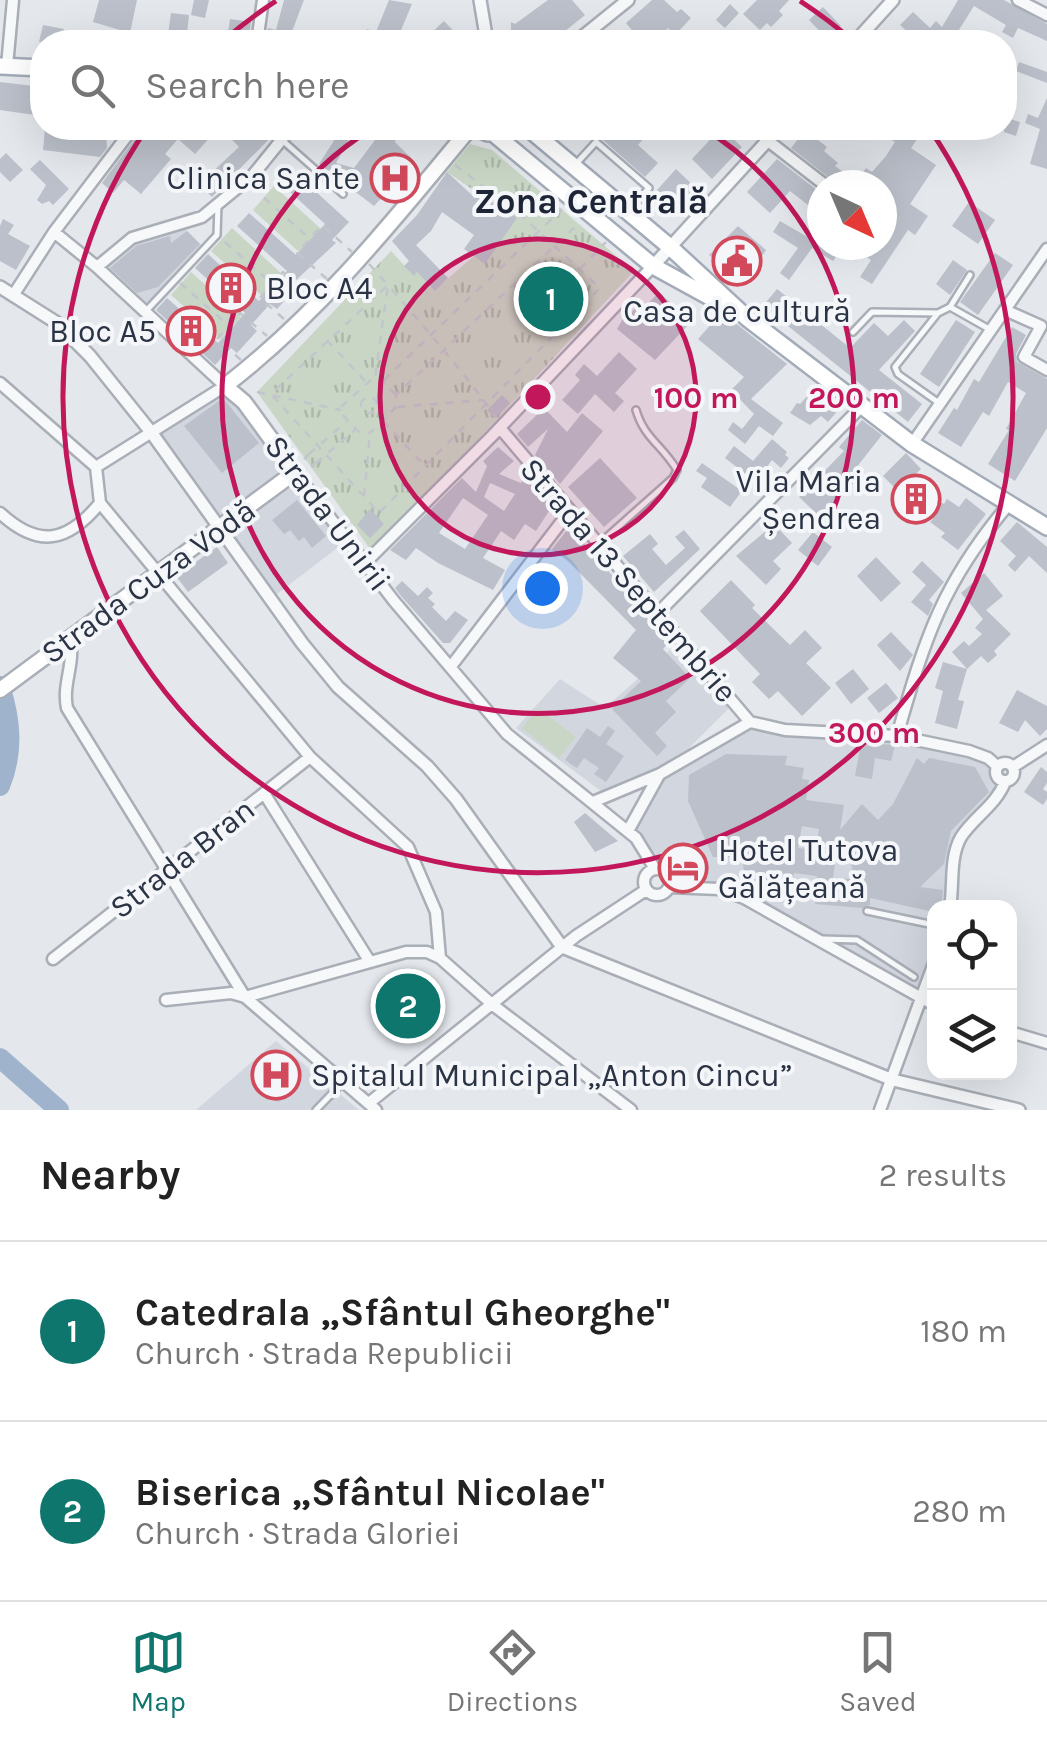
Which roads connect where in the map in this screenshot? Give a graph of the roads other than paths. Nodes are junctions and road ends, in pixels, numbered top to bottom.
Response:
1 (13, 0) edge
2 (263, 0) edge
3 (480, 0) edge
4 (628, 0) edge
5 (893, 0) edge
6 (1018, 0) edge
7 (1047, 15) edge
8 (259, 30) edge
9 (485, 30) edge
10 (591, 30) edge
11 (866, 30) edge
12 (3, 66) edge
13 (30, 67) edge
14 (123, 140) edge
15 (282, 140) joint
16 (463, 140) edge
17 (510, 140) edge
18 (543, 140) edge
19 (767, 140) joint
20 (574, 166) junction
21 (807, 171) edge
22 (343, 194) dead end
23 (218, 205) junction
24 (628, 211) junction
25 (54, 232) junction
26 (670, 247) junction
27 (1047, 249) edge
28 (653, 266) junction
29 (97, 267) junction
30 (970, 276) dead end
31 (0, 287) edge
32 (14, 294) junction
33 (950, 307) junction
34 (1007, 311) junction
35 (144, 313) junction
36 (938, 313) junction
37 (747, 318) junction
38 (1044, 327) edge
39 (992, 330) junction
40 (853, 332) dead end
41 (1047, 370) edge
42 (0, 383) edge
43 (225, 386) junction
44 (940, 404) junction
45 (862, 406) junction
46 (636, 410) dead end
47 (500, 428) junction
48 (150, 432) junction
49 (912, 444) junction
50 (96, 467) junction
51 (295, 472) junction
52 (100, 503) junction
53 (1009, 504) junction
54 (569, 512) junction
55 (0, 515) edge
56 (1047, 527) edge
57 (218, 530) junction
58 (598, 545) junction
59 (366, 562) junction
60 (158, 575) junction
61 (657, 614) junction
62 (70, 640) junction
63 (452, 665) junction
64 (0, 690) edge
65 (750, 722) junction
66 (897, 736) junction
67 (1047, 745) edge
68 (310, 757) junction
69 (997, 766) junction
70 (1013, 767) junction
71 (660, 774) junction
72 (1006, 782) junction
73 (264, 793) junction
74 (592, 802) junction
75 (628, 831) junction
76 (654, 869) junction
77 (167, 871) junction
78 (669, 887) junction
79 (646, 890) junction
80 (951, 900) edge
81 (867, 911) dead end
82 (927, 924) edge
83 (818, 939) junction
84 (562, 947) junction
85 (53, 958) dead end
86 (440, 958) junction
87 (370, 962) junction
88 (914, 977) dead end
89 (927, 985) edge
90 (245, 997) junction
91 (166, 1000) dead end
92 (922, 1000) junction
93 (927, 1002) edge
94 (493, 1005) junction
95 (1017, 1034) edge
96 (1047, 1043) edge
97 (893, 1080) junction
98 (343, 1082) junction
99 (373, 1106) edge
100 (316, 1110) edge
101 (631, 1110) edge
102 (880, 1110) edge
103 (1019, 1110) edge

1 - 12 street
2 - 8 street
3 - 9 street
4 - 10 street
5 - 11 street
6 - 7 street
12 - 13 main road
14 - 25 street
15 - 22 lane
15 - 23 street
16 - 43 main road
17 - 28 main road
18 - 20 main road
19 - 21 street
19 - 26 street
20 - 24 main road
20 - 24 lane
23 - 29 street
23 - 35 lane
24 - 26 main road
25 - 29 street, Strada Unirii
25 - 32 street
26 - 28 street
26 - 37 main road
27 - 34 street
28 - 37 main road
28 - 47 street
29 - 35 street, Strada Unirii
30 - 33 lane
31 - 32 street
32 - 48 street
33 - 36 lane
33 - 39 lane
34 - 38 street
34 - 39 street
35 - 43 street, Strada Unirii
36 - 40 lane
36 - 44 lane
37 - 45 main road
38 - 41 street
39 - 44 street
42 - 50 street
43 - 48 street
43 - 51 main road, Strada Unirii
44 - 49 street
45 - 49 main road
45 - 61 street
46 - 58 lane
47 - 54 street, Strada 13 Septembrie
47 - 59 street
48 - 50 street
48 - 57 street
49 - 53 main road
50 - 52 street
51 - 57 main road, Strada Cuza Vodă
51 - 59 street, Strada Unirii
52 - 55 street
52 - 60 street
53 - 56 main road
53 - 66 street
54 - 58 street, Strada 13 Septembrie
54 - 63 street
57 - 60 main road, Strada Cuza Vodă
57 - 84 street
58 - 61 street, Strada 13 Septembrie
59 - 63 street, Strada Unirii
60 - 62 main road, Strada Cuza Vodă
60 - 68 street
61 - 65 street, Strada 13 Septembrie
62 - 64 main road, Strada Cuza Vodă
62 - 77 street
63 - 74 street, Strada Unirii
65 - 66 street, Strada 13 Septembrie
65 - 71 street
66 - 69 street, Strada 13 Septembrie
67 - 70 street
68 - 73 street, Strada Bran
68 - 86 street
69 - 70 street
69 - 72 street
70 - 72 street
71 - 74 street
71 - 75 street
72 - 80 street
73 - 77 street, Strada Bran
73 - 87 street
74 - 75 street, Strada Unirii
75 - 76 street, Strada Unirii
76 - 78 street
76 - 79 street
77 - 85 street, Strada Bran
77 - 90 street
78 - 79 street
78 - 83 street
79 - 84 street
81 - 82 lane
83 - 88 lane
83 - 92 street
84 - 94 street
84 - 97 street
86 - 87 street
86 - 94 street
87 - 90 street
89 - 92 street
90 - 91 street
90 - 98 street
92 - 93 street
92 - 97 street
94 - 99 street
94 - 101 street
95 - 96 street
97 - 102 street
97 - 103 street
98 - 99 street
98 - 100 lane

